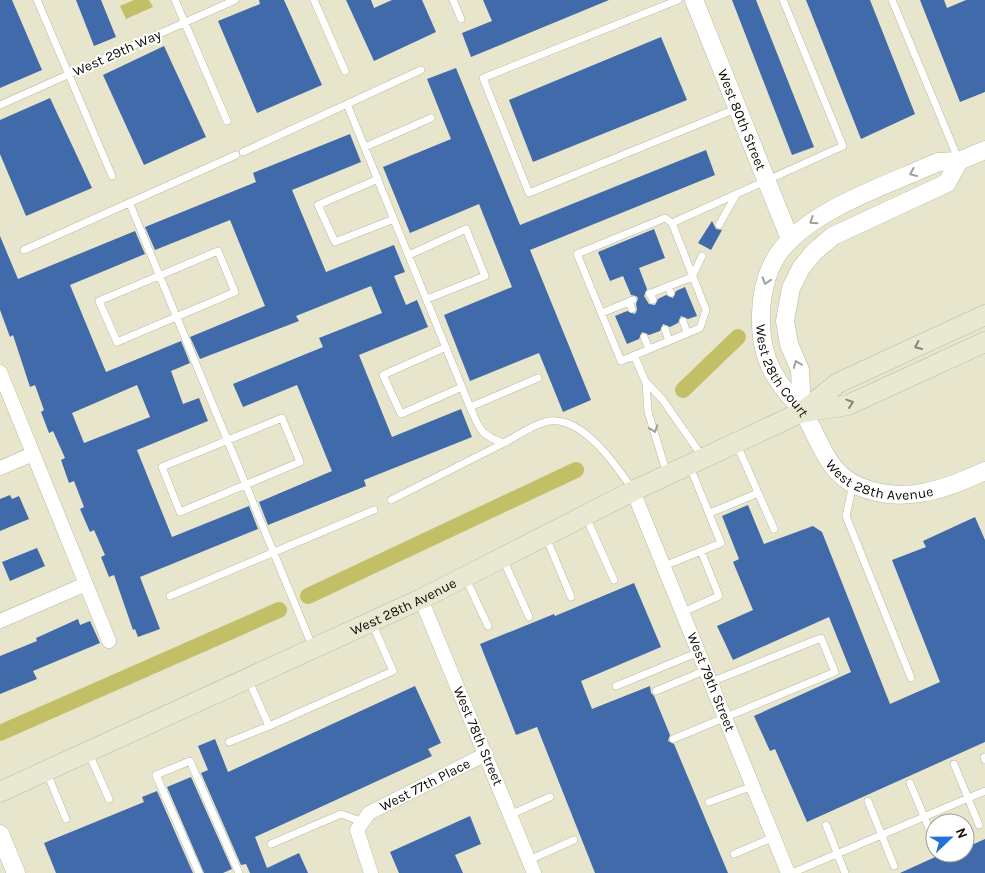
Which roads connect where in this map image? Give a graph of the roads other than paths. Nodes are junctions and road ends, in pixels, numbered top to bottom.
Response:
1 (36, 0) edge
2 (175, 0) edge
3 (235, 0) edge
4 (314, 0) edge
5 (453, 0) edge
6 (678, 0) edge
7 (694, 0) edge
8 (783, 0) edge
9 (892, 0) edge
10 (461, 19) dead end
11 (185, 22) junction
12 (421, 70) dead end
13 (345, 71) dead end
14 (68, 75) junction
15 (347, 104) junction
16 (0, 105) edge
17 (738, 108) junction
18 (431, 118) dead end
19 (227, 121) dead end
20 (365, 147) junction
21 (985, 150) edge
22 (959, 161) junction
23 (112, 176) dead end
24 (378, 179) junction
25 (768, 180) junction
26 (736, 195) junction
27 (130, 204) junction
28 (394, 219) junction
29 (672, 223) junction
30 (719, 225) dead end
31 (790, 239) junction
32 (24, 250) dead end
33 (409, 255) junction
34 (702, 256) dead end
35 (160, 276) junction
36 (692, 276) junction
37 (651, 296) dead end
38 (427, 299) junction
39 (631, 304) dead end
40 (602, 313) junction
41 (985, 315) edge
42 (177, 317) junction
43 (683, 321) dead end
44 (665, 329) dead end
45 (687, 333) junction
46 (644, 337) dead end
47 (669, 341) junction
48 (985, 342) edge
49 (446, 347) junction
50 (648, 349) junction
51 (634, 355) junction
52 (0, 372) edge
53 (538, 378) dead end
54 (646, 383) junction
55 (462, 387) junction
56 (470, 407) junction
57 (802, 412) junction
58 (228, 440) junction
59 (736, 442) junction
60 (504, 443) junction
61 (34, 454) junction
62 (696, 461) junction
63 (0, 468) edge
64 (984, 472) edge
65 (667, 475) junction
66 (246, 484) junction
67 (854, 484) junction
68 (633, 491) junction
69 (758, 493) junction
70 (391, 500) dead end
71 (374, 510) dead end
72 (710, 513) junction
73 (585, 515) junction
74 (774, 529) dead end
75 (545, 534) junction
76 (702, 551) junction
77 (274, 552) junction
78 (502, 557) junction
79 (664, 566) junction
80 (464, 576) junction
81 (614, 580) dead end
82 (86, 584) junction
83 (170, 596) dead end
84 (571, 598) dead end
85 (421, 599) junction
86 (683, 612) junction
87 (529, 617) dead end
88 (0, 621) edge
89 (371, 622) junction
90 (488, 626) dead end
91 (109, 641) dead end
92 (313, 648) junction
93 (699, 652) junction
94 (708, 676) junction
95 (248, 678) junction
96 (911, 678) dead end
97 (616, 686) dead end
98 (656, 691) dead end
99 (726, 718) junction
100 (269, 726) junction
101 (673, 740) dead end
102 (229, 742) dead end
103 (88, 751) junction
104 (486, 754) junction
105 (954, 764) dead end
106 (46, 770) junction
107 (910, 783) dead end
108 (753, 786) junction
109 (0, 792) edge
110 (985, 792) edge
111 (550, 797) dead end
112 (968, 798) junction
113 (109, 799) dead end
114 (868, 801) dead end
115 (709, 802) dead end
116 (510, 815) junction
117 (924, 816) junction
118 (66, 819) dead end
119 (363, 822) junction
120 (826, 825) dead end
121 (979, 825) dead end
122 (0, 834) edge
123 (882, 834) junction
124 (774, 837) junction
125 (574, 840) dead end
126 (271, 844) dead end
127 (837, 853) junction
128 (734, 854) dead end
129 (531, 866) edge
130 (894, 866) dead end
131 (16, 873) edge
132 (198, 873) edge
133 (239, 873) edge
134 (371, 873) edge
135 (790, 873) edge
136 (846, 873) edge

1 - 14 lane
2 - 11 lane
3 - 11 lane, West 29th Way
4 - 13 lane
5 - 10 lane
6 - 17 lane
7 - 17 street, West 80th Street
8 - 25 lane
9 - 22 lane
11 - 14 lane, West 29th Way
11 - 19 lane
12 - 15 lane
14 - 16 lane, West 29th Way
14 - 23 lane
15 - 20 lane
15 - 27 lane
17 - 25 street, West 80th Street
18 - 20 lane
20 - 24 lane
21 - 22 street, West 28th Court
22 -> 31 street, West 28th Court
57 -> 22 street, West 28th Court
24 - 28 lane
24 - 28 lane
25 - 26 lane
25 - 31 street, West 80th Street
26 - 29 lane
26 - 30 lane
27 - 32 lane
27 - 35 lane
28 - 33 lane
29 - 36 lane
29 - 40 lane
31 -> 57 street, West 28th Court
33 - 38 lane
33 - 38 lane
34 - 36 lane
35 - 42 lane
35 - 42 lane
35 - 42 lane
36 - 37 lane
36 - 45 lane
38 - 49 lane
39 - 40 lane
40 - 51 lane
41 -> 57 main road, West 28th Avenue
42 - 58 lane
43 - 45 lane
44 - 47 lane
45 - 47 lane
46 - 50 lane
47 - 50 lane
57 -> 48 main road, West 28th Avenue
49 - 55 lane
49 - 55 lane
50 - 51 lane
51 - 54 lane
52 - 61 street
53 - 56 lane
54 - 62 lane
54 -> 65 lane
55 - 56 lane
56 - 60 lane
57 - 59 main road, West 28th Avenue
57 - 67 street, West 28th Avenue
58 - 66 lane
58 - 66 lane
58 - 66 lane
59 - 62 main road, West 28th Avenue
59 - 69 lane
60 - 68 lane
60 - 70 lane
61 - 63 street
61 - 82 street
62 - 65 main road, West 28th Avenue
62 - 72 lane
64 - 67 street, West 28th Avenue
65 - 68 main road, West 28th Avenue
66 - 77 lane
67 - 96 lane
68 - 73 main road, West 28th Avenue
68 - 79 street, West 79th Street
69 - 72 lane
69 - 74 lane
71 - 77 lane
72 - 76 lane
73 - 75 main road, West 28th Avenue
73 - 81 lane
75 - 78 main road, West 28th Avenue
75 - 84 lane
76 - 79 lane
76 - 86 lane
77 - 83 lane
77 - 92 lane
78 - 80 main road, West 28th Avenue
78 - 87 lane
79 - 86 street, West 79th Street
80 - 85 main road, West 28th Avenue
80 - 90 lane
82 - 88 street
82 - 91 street
85 - 89 main road, West 28th Avenue
85 - 104 street, West 78th Street
86 - 93 street, West 79th Street
89 - 92 main road, West 28th Avenue
89 - 100 lane
92 - 95 main road, West 28th Avenue
93 - 94 street, West 79th Street
93 - 97 lane
94 - 98 lane
94 - 99 street, West 79th Street
94 - 99 lane
95 - 100 lane
95 - 103 main road, West 28th Avenue
99 - 101 lane
99 - 108 street, West 79th Street
100 - 102 lane
103 - 106 main road, West 28th Avenue
103 - 113 lane
104 - 116 street, West 78th Street
104 - 119 street, West 77th Place
105 - 112 lane
106 - 109 main road, West 28th Avenue
106 - 118 lane
107 - 117 lane
108 - 115 lane
108 - 124 street, West 79th Street
110 - 112 lane
111 - 116 lane
112 - 117 lane
112 - 121 lane
114 - 123 lane
116 - 129 street, West 78th Street
117 - 123 lane
119 - 126 lane
119 - 134 street
120 - 127 lane
122 - 131 street
123 - 127 lane
123 - 130 lane
124 - 128 lane
124 - 135 street, West 79th Street
125 - 129 lane
127 - 135 lane
127 - 136 lane
132 - 133 lane

